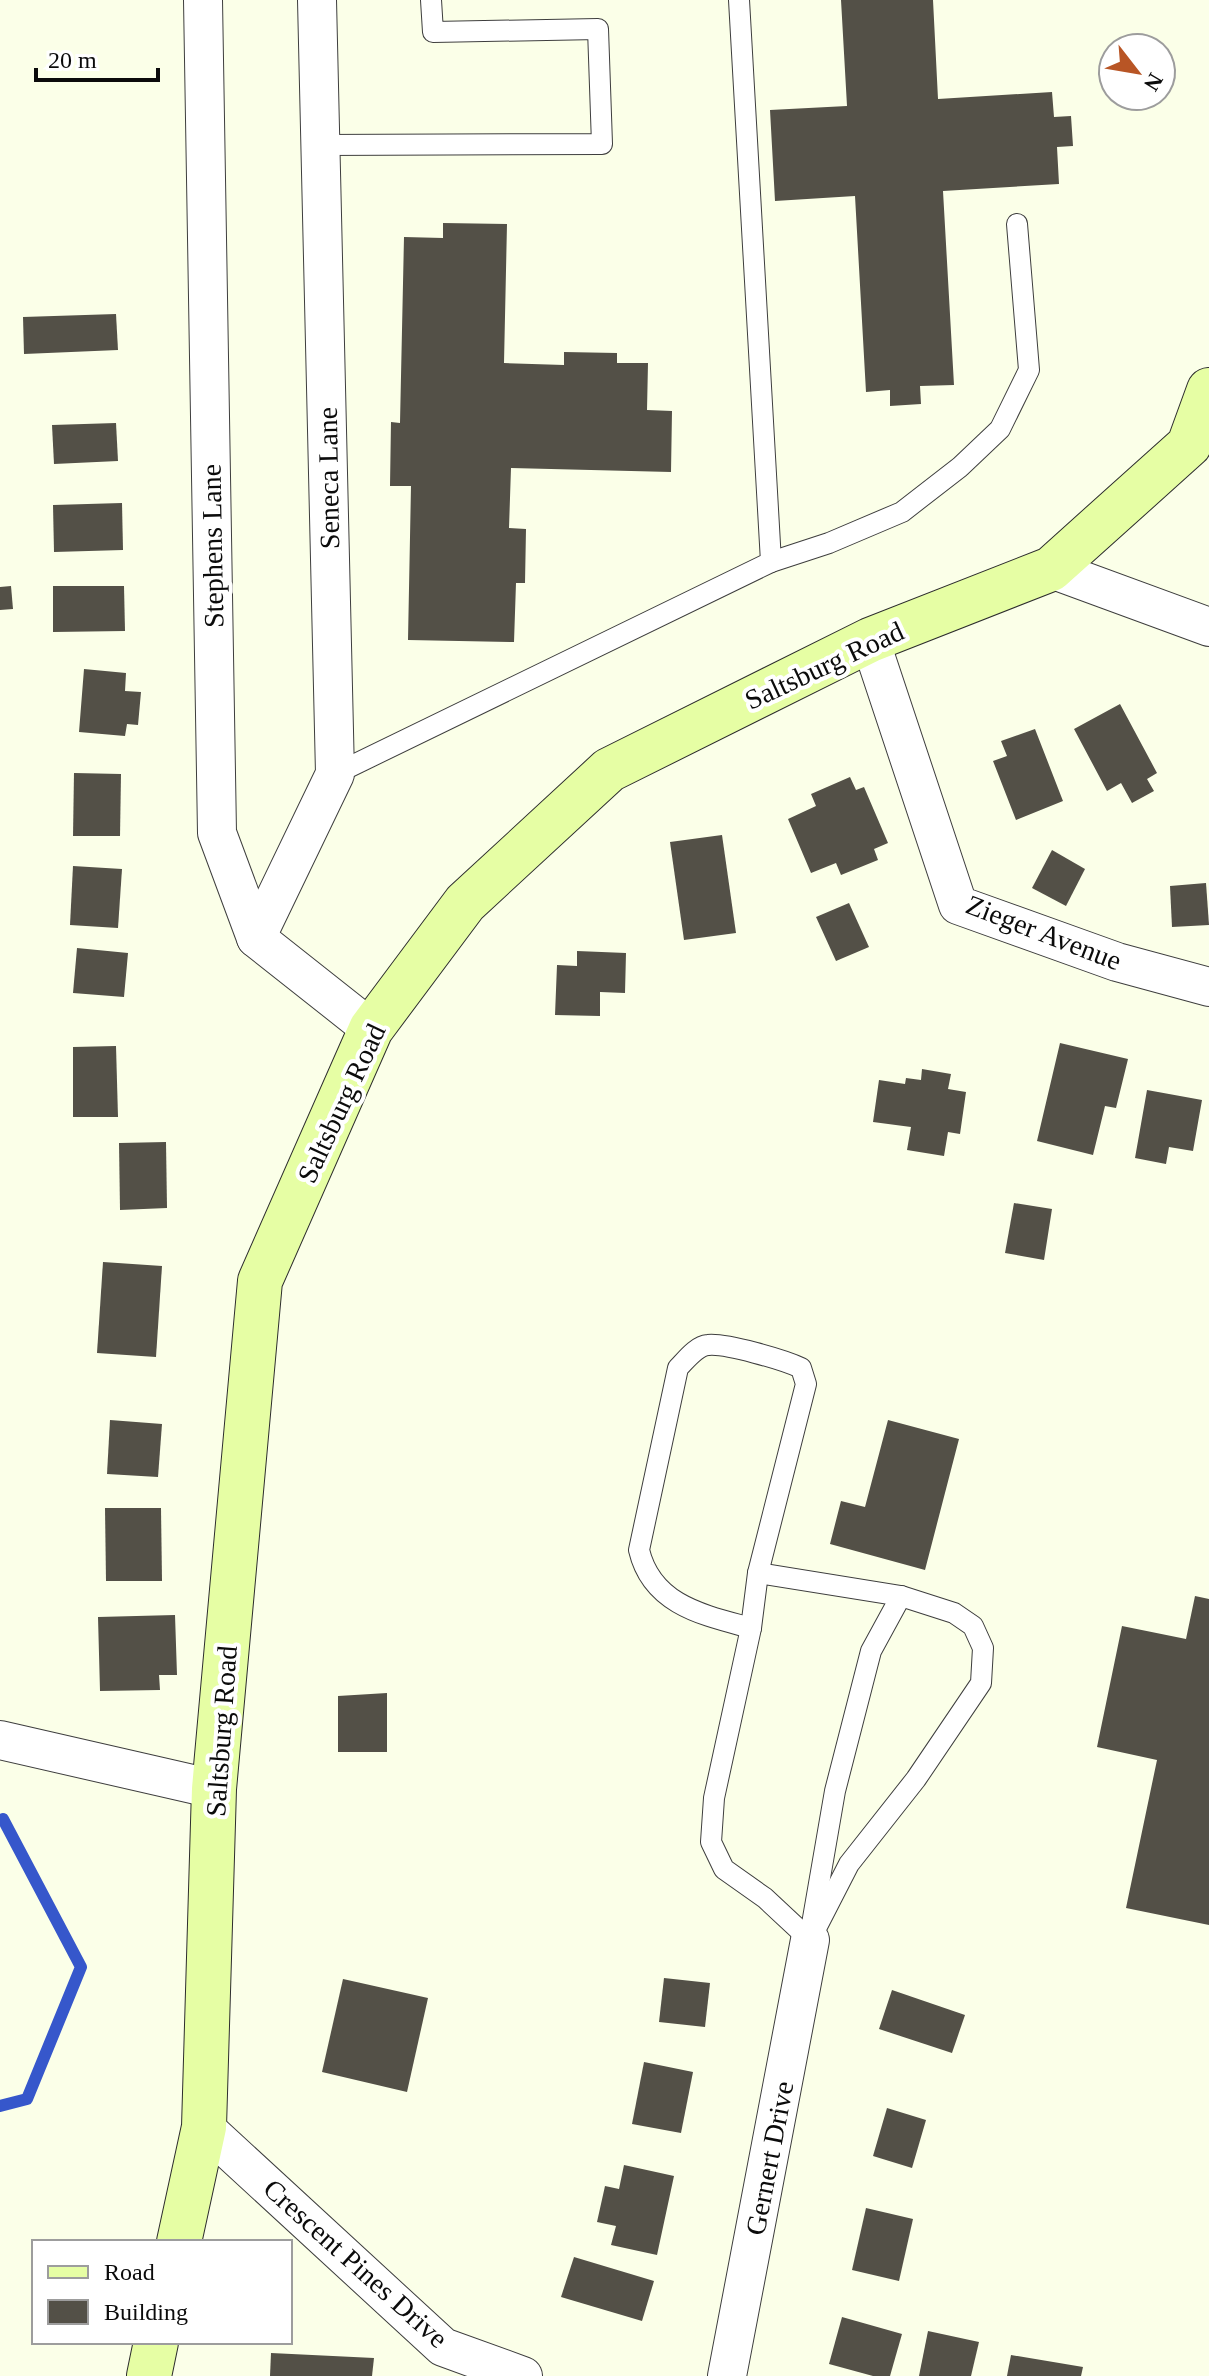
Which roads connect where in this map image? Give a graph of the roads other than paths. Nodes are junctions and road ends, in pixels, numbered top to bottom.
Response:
1 (203, 0) edge
2 (317, 0) edge
3 (431, 0) edge
4 (739, 0) edge
5 (320, 145) junction
6 (1017, 224) dead end
7 (1209, 390) edge
8 (771, 562) junction
9 (1051, 569) junction
10 (1209, 627) edge
11 (870, 640) junction
12 (335, 774) junction
13 (256, 938) junction
14 (1209, 987) edge
15 (371, 1029) junction
16 (758, 1573) junction
17 (901, 1596) junction
18 (751, 1628) junction
19 (0, 1740) edge
20 (214, 1789) junction
21 (810, 1940) junction
22 (204, 2127) junction
23 (179, 2240) edge
24 (156, 2344) edge
25 (149, 2376) edge
26 (523, 2376) edge
27 (727, 2376) edge

1 - 13 street, Stephens Lane
2 - 5 street, Seneca Lane
3 - 5 lane
4 - 8 lane
5 - 12 street, Seneca Lane
6 - 8 lane
7 - 9 main road, Saltsburg Road
8 - 12 lane
9 - 10 street
9 - 11 main road, Saltsburg Road
11 - 14 street, Zieger Avenue
11 - 15 main road, Saltsburg Road
12 - 13 street, Seneca Lane
13 - 15 street
15 - 20 main road, Saltsburg Road
16 - 17 lane
16 - 18 lane
16 - 18 lane
17 - 21 lane
17 - 21 lane
18 - 21 lane
19 - 20 street
20 - 22 main road, Saltsburg Road
21 - 27 street, Gernert Drive
22 - 23 main road, Saltsburg Road
22 - 26 street, Crescent Pines Drive
24 - 25 main road

